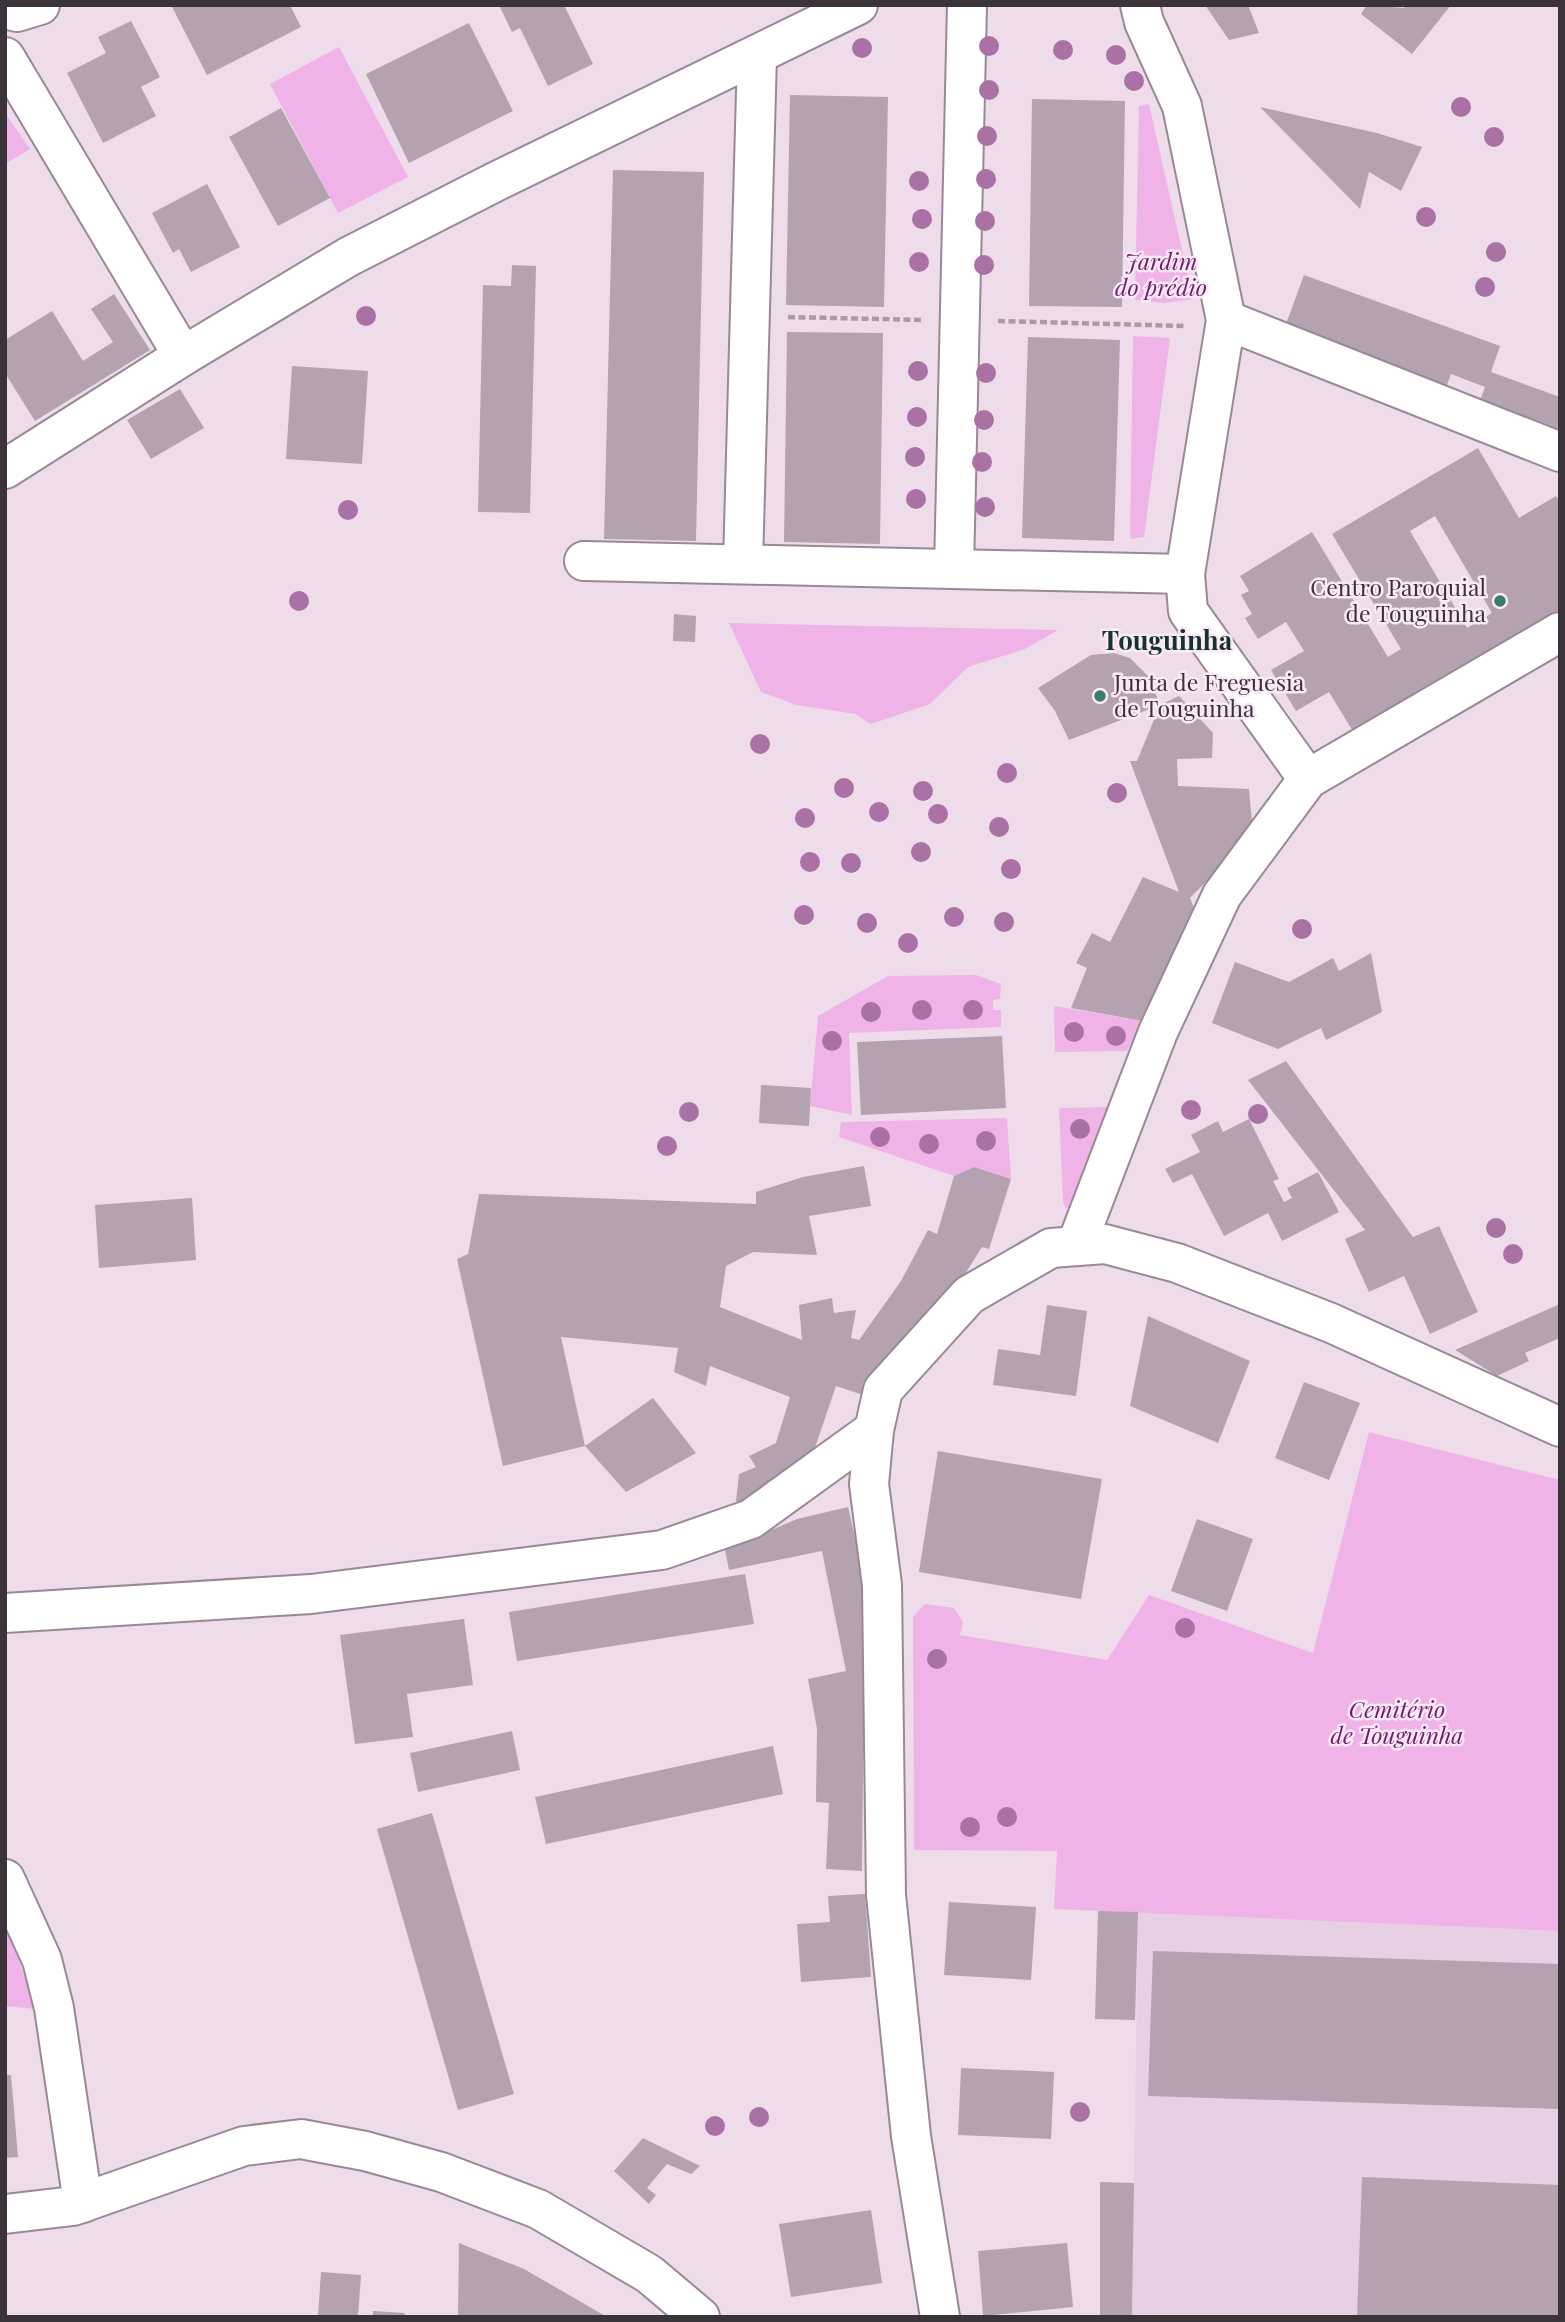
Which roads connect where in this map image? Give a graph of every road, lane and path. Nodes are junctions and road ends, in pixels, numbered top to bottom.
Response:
1 (40, 5) edge
2 (858, 5) edge
3 (967, 5) edge
4 (5, 9) edge
5 (1138, 11) edge
6 (757, 55) junction
7 (5, 57) edge
8 (1226, 320) junction
9 (183, 356) junction
10 (1560, 452) edge
11 (5, 469) edge
12 (584, 561) dead end
13 (743, 564) junction
14 (954, 569) junction
15 (1185, 574) junction
16 (1560, 632) edge
17 (1308, 779) junction
18 (1076, 1246) junction
19 (1560, 1427) edge
20 (874, 1430) junction
21 (5, 1613) edge
22 (5, 1879) edge
23 (83, 2203) junction
24 (5, 2214) edge
25 (700, 2317) edge
26 (940, 2317) edge

1 - 4 street
2 - 6 street
3 - 14 street
5 - 8 street
6 - 9 street
6 - 13 street
7 - 9 street
8 - 10 street
8 - 15 street
9 - 11 street
12 - 13 street
13 - 14 street
14 - 15 street
15 - 17 street
16 - 17 street
17 - 18 street
18 - 19 street
18 - 20 street
20 - 21 street
20 - 26 street
22 - 23 street
23 - 24 street
23 - 25 street

